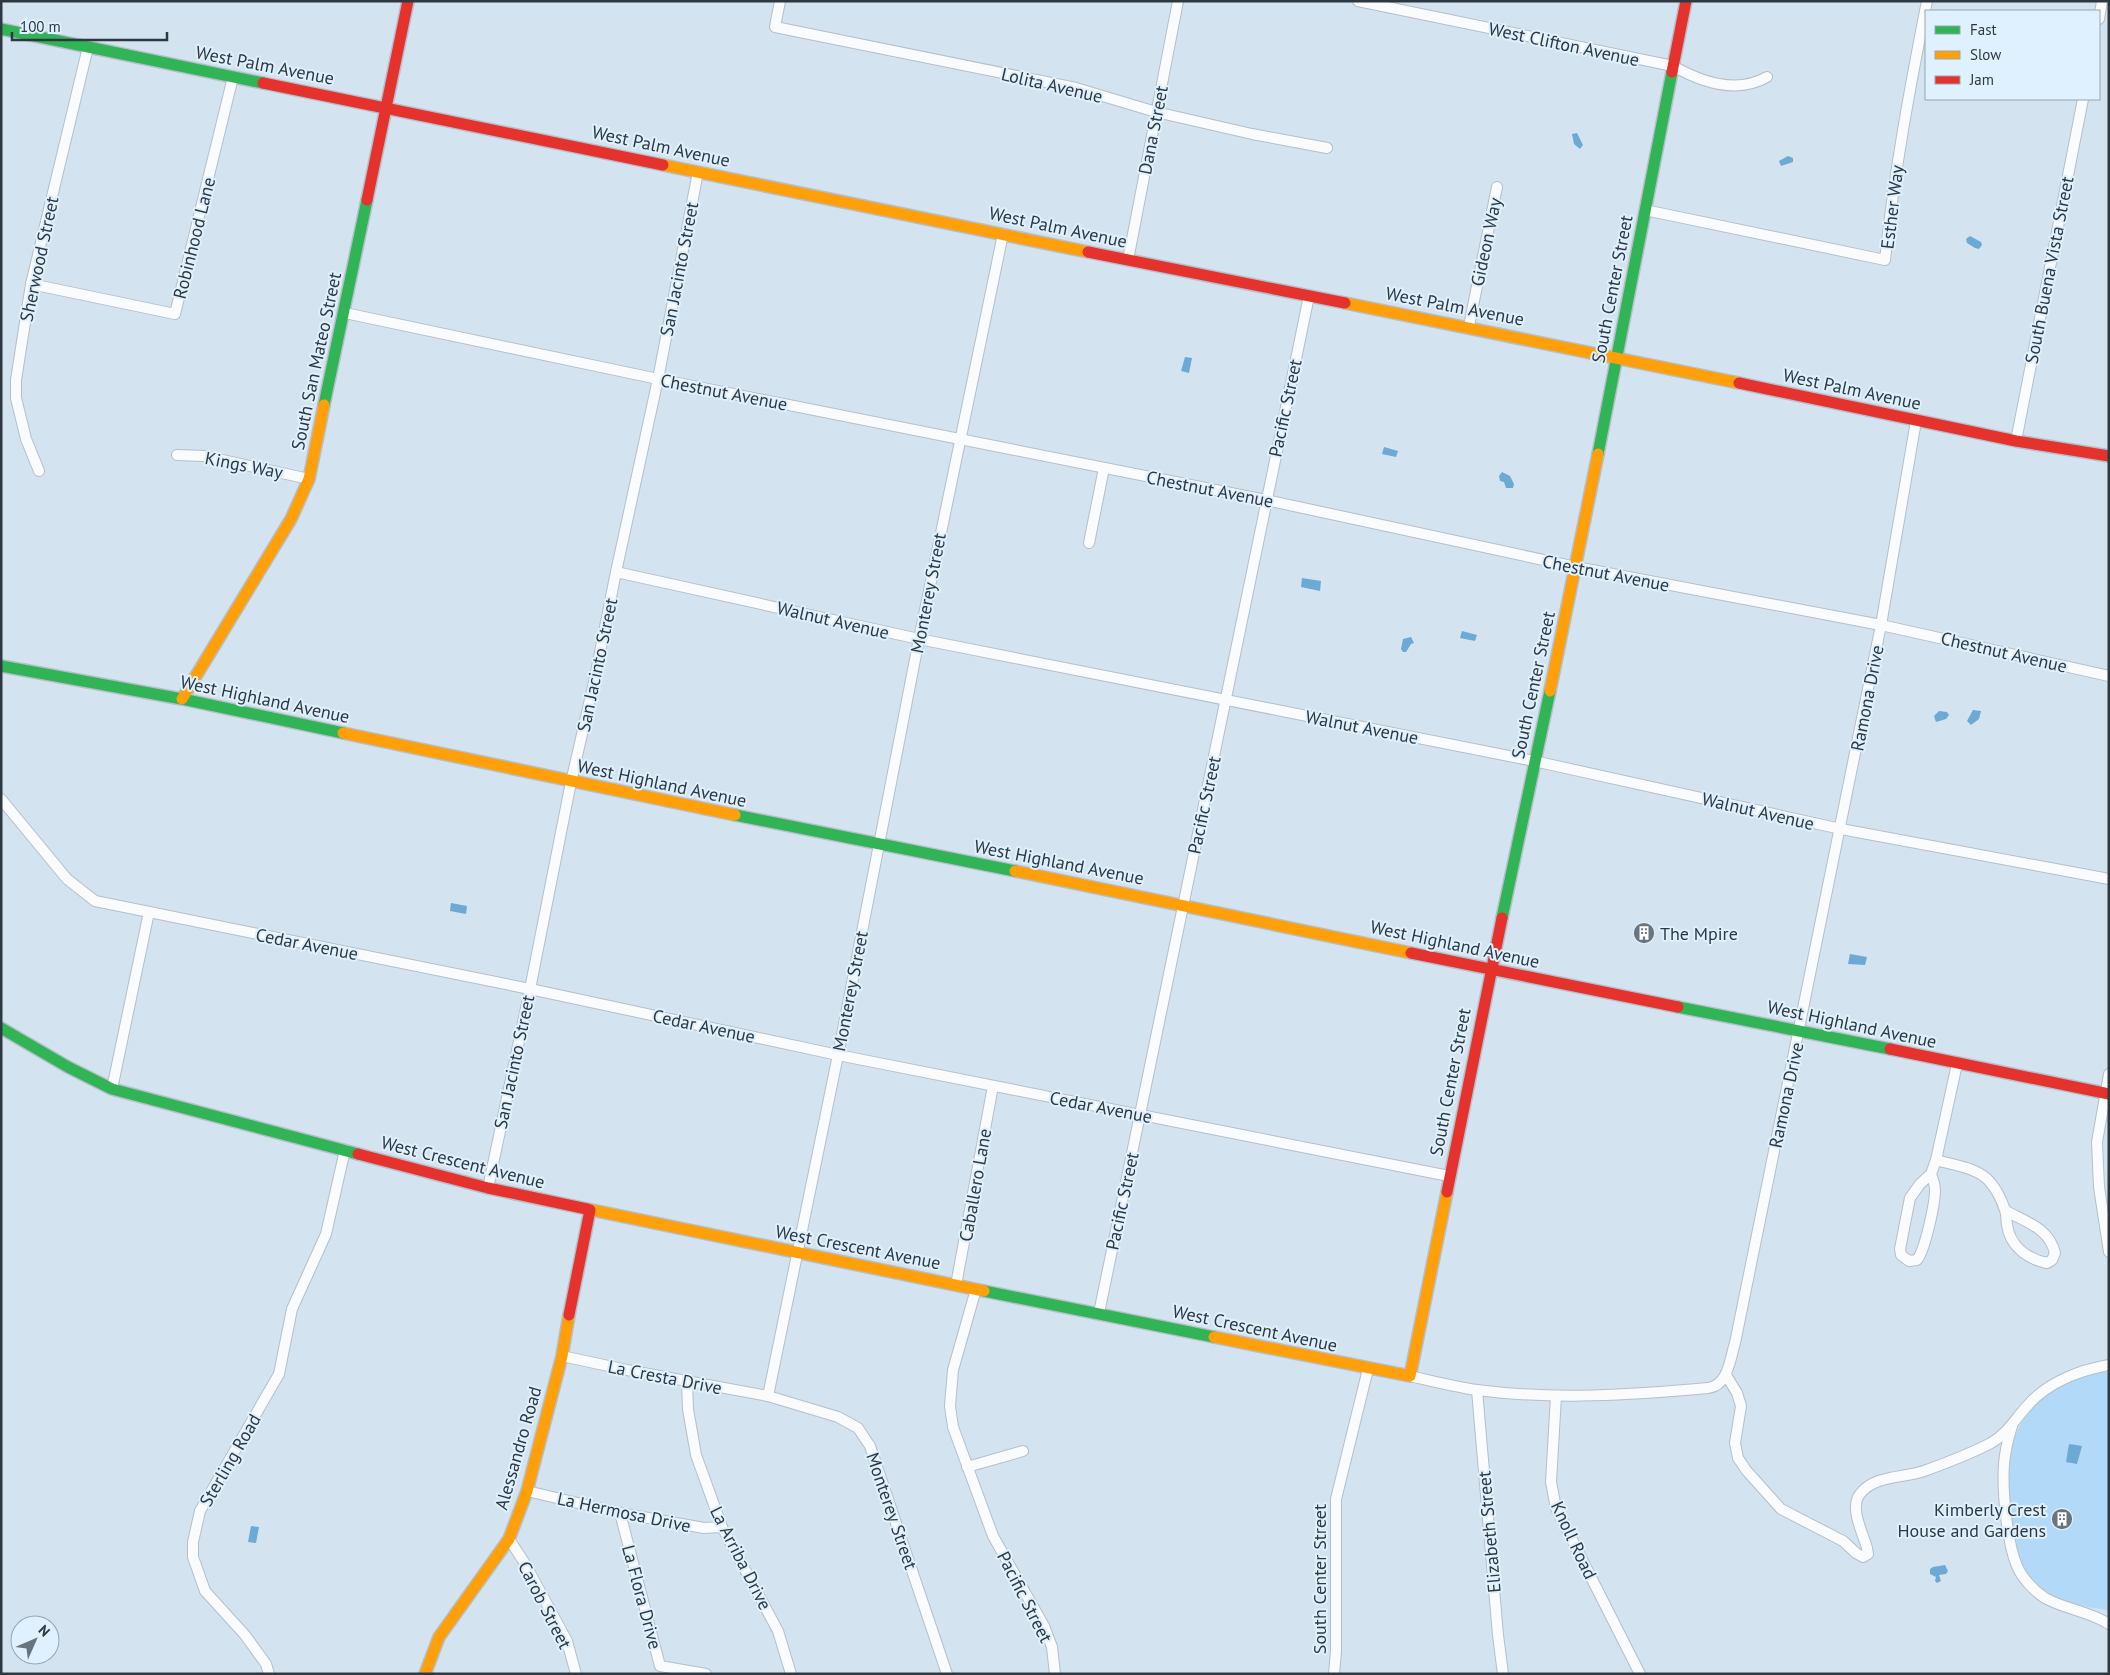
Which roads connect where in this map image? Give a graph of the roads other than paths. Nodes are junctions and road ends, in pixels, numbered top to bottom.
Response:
1 (408, 1) edge
2 (780, 1) edge
3 (1178, 1) edge
4 (1358, 1) edge
5 (1686, 1) edge
6 (1925, 15) edge
7 (1, 29) edge
8 (88, 47) junction
9 (1673, 66) junction
10 (233, 77) junction
11 (1767, 77) dead end
12 (2083, 100) edge
13 (387, 107) junction
14 (1156, 112) junction
15 (1327, 148) dead end
16 (698, 172) junction
17 (1497, 187) dead end
18 (1646, 210) junction
19 (1004, 234) junction
20 (1128, 260) junction
21 (31, 284) junction
22 (1309, 296) junction
23 (345, 313) junction
24 (1469, 326) junction
25 (1617, 357) junction
26 (658, 379) junction
27 (1916, 421) junction
28 (960, 438) junction
29 (2016, 441) junction
30 (177, 455) dead end
31 (2109, 456) edge
32 (1104, 468) junction
33 (39, 471) dead end
34 (309, 479) junction
35 (1266, 500) junction
36 (1089, 543) dead end
37 (1576, 567) junction
38 (616, 572) junction
39 (1882, 625) junction
40 (919, 639) junction
41 (1, 666) edge
42 (2109, 676) edge
43 (182, 699) junction
44 (1226, 700) junction
45 (1534, 761) junction
46 (571, 782) junction
47 (1, 800) edge
48 (1841, 829) junction
49 (878, 844) junction
50 (2109, 879) edge
51 (1182, 905) junction
52 (149, 912) junction
53 (1491, 969) junction
54 (530, 989) junction
55 (1, 1028) edge
56 (1800, 1030) junction
57 (838, 1055) junction
58 (1957, 1064) junction
59 (2109, 1074) edge
60 (993, 1086) junction
61 (112, 1090) junction
62 (2107, 1094) edge
63 (1139, 1114) junction
64 (345, 1150) junction
65 (1936, 1160) junction
66 (1931, 1174) junction
67 (1449, 1176) junction
68 (488, 1188) junction
69 (590, 1210) junction
70 (2006, 1211) junction
71 (2109, 1252) edge
72 (796, 1253) junction
73 (956, 1285) junction
74 (976, 1289) junction
75 (1099, 1313) junction
76 (562, 1356) junction
77 (2109, 1365) edge
78 (1368, 1369) junction
79 (1726, 1375) junction
80 (1410, 1376) junction
81 (688, 1382) junction
82 (1477, 1390) junction
83 (768, 1396) junction
84 (1556, 1396) junction
85 (2012, 1426) junction
86 (1023, 1451) dead end
87 (967, 1467) junction
88 (527, 1491) junction
89 (620, 1513) junction
90 (722, 1527) junction
91 (509, 1539) junction
92 (2109, 1624) edge
93 (661, 1670) edge
94 (269, 1674) edge
95 (425, 1674) edge
96 (576, 1674) edge
97 (706, 1674) edge
98 (791, 1674) edge
99 (947, 1674) edge
100 (1055, 1674) edge
101 (1334, 1674) edge
102 (1503, 1674) edge
103 (1640, 1674) edge

1 - 13 street, South San Mateo Street
2 - 14 street, Lolita Avenue
3 - 14 street, Dana Street
4 - 9 street, West Clifton Avenue
5 - 9 street, South Center Street
6 - 18 street, Esther Way
7 - 8 street, West Palm Avenue
8 - 10 street, West Palm Avenue
8 - 21 street, Sherwood Street
9 - 11 street, West Clifton Avenue
9 - 18 street, South Center Street
10 - 13 street, West Palm Avenue
10 - 21 street, Robinhood Lane
12 - 29 street, South Buena Vista Street
13 - 16 street, West Palm Avenue
13 - 23 street, South San Mateo Street
14 - 15 street, Lolita Avenue
14 - 20 street, Dana Street
16 - 19 street, West Palm Avenue
16 - 26 street, San Jacinto Street
17 - 24 street, Gideon Way
18 - 25 street, South Center Street
19 - 20 street, West Palm Avenue
19 - 28 street, Monterey Street
20 - 22 street, West Palm Avenue
21 - 33 street, Sherwood Street
22 - 24 street, West Palm Avenue
22 - 35 street, Pacific Street
23 - 26 street, Chestnut Avenue
23 - 34 street, South San Mateo Street
24 - 25 street, West Palm Avenue
25 - 27 street, West Palm Avenue
25 - 37 street, South Center Street
26 - 28 street, Chestnut Avenue
26 - 38 street, San Jacinto Street
27 - 29 street, West Palm Avenue
27 - 39 street, Ramona Drive
28 - 32 street, Chestnut Avenue
28 - 40 street, Monterey Street
29 - 31 street, West Palm Avenue
30 - 34 street, Kings Way
32 - 35 street, Chestnut Avenue
32 - 36 street
34 - 43 street, South San Mateo Street
35 - 37 street, Chestnut Avenue
35 - 44 street, Pacific Street
37 - 39 street, Chestnut Avenue
37 - 45 street, South Center Street
38 - 40 street, Walnut Avenue
38 - 46 street, San Jacinto Street
39 - 42 street, Chestnut Avenue
39 - 48 street, Ramona Drive
40 - 44 street, Walnut Avenue
40 - 49 street, Monterey Street
41 - 43 street, West Highland Avenue
43 - 46 street, West Highland Avenue
44 - 45 street, Walnut Avenue
44 - 51 street, Pacific Street
45 - 48 street, Walnut Avenue
45 - 53 street, South Center Street
46 - 49 street, West Highland Avenue
46 - 54 street, San Jacinto Street
47 - 52 street, Cedar Avenue
48 - 50 street, Walnut Avenue
48 - 56 street, Ramona Drive
49 - 51 street, West Highland Avenue
49 - 57 street, Monterey Street
51 - 53 street, West Highland Avenue
51 - 63 street, Pacific Street
52 - 54 street, Cedar Avenue
52 - 61 street
53 - 56 street, West Highland Avenue
53 - 67 street, South Center Street
54 - 57 street, Cedar Avenue
54 - 68 street, San Jacinto Street
55 - 61 street, West Crescent Avenue
56 - 58 street, West Highland Avenue
56 - 79 street, Ramona Drive
57 - 60 street, Cedar Avenue
57 - 72 street, Monterey Street
58 - 62 street, West Highland Avenue
58 - 65 street
59 - 62 street
60 - 63 street, Cedar Avenue
60 - 73 street, Caballero Lane
61 - 64 street, West Crescent Avenue
62 - 71 street
63 - 67 street, Cedar Avenue
63 - 75 street, Pacific Street
64 - 68 street, West Crescent Avenue
64 - 94 street, Sterling Road
65 - 66 street
65 - 70 street
66 - 66 street
67 - 80 street, South Center Street
68 - 69 street, West Crescent Avenue
69 - 72 street, West Crescent Avenue
69 - 76 street, Alessandro Road
70 - 70 street
72 - 73 street, West Crescent Avenue
72 - 83 street, Monterey Street
73 - 74 street, West Crescent Avenue
74 - 75 street, West Crescent Avenue
74 - 87 street, Pacific Street
75 - 78 street, West Crescent Avenue
76 - 81 street, La Cresta Drive
76 - 88 street, Alessandro Road
77 - 85 street
78 - 80 street, West Crescent Avenue
78 - 101 street, South Center Street
79 - 84 street, West Crescent Avenue
79 - 85 street
80 - 82 street, West Crescent Avenue
81 - 83 street, La Cresta Drive
81 - 90 street, La Arriba Drive
82 - 84 street, West Crescent Avenue
82 - 102 street, Elizabeth Street
83 - 99 street, Monterey Street
84 - 103 street, Knoll Road
85 - 92 street
86 - 87 street
87 - 100 street, Pacific Street
88 - 89 street, La Hermosa Drive
88 - 91 street, Alessandro Road
89 - 90 street, La Hermosa Drive
89 - 93 street, La Flora Drive
90 - 98 street, La Arriba Drive
91 - 95 street, Alessandro Road
91 - 96 street, Carob Street
93 - 97 street, La Flora Drive

